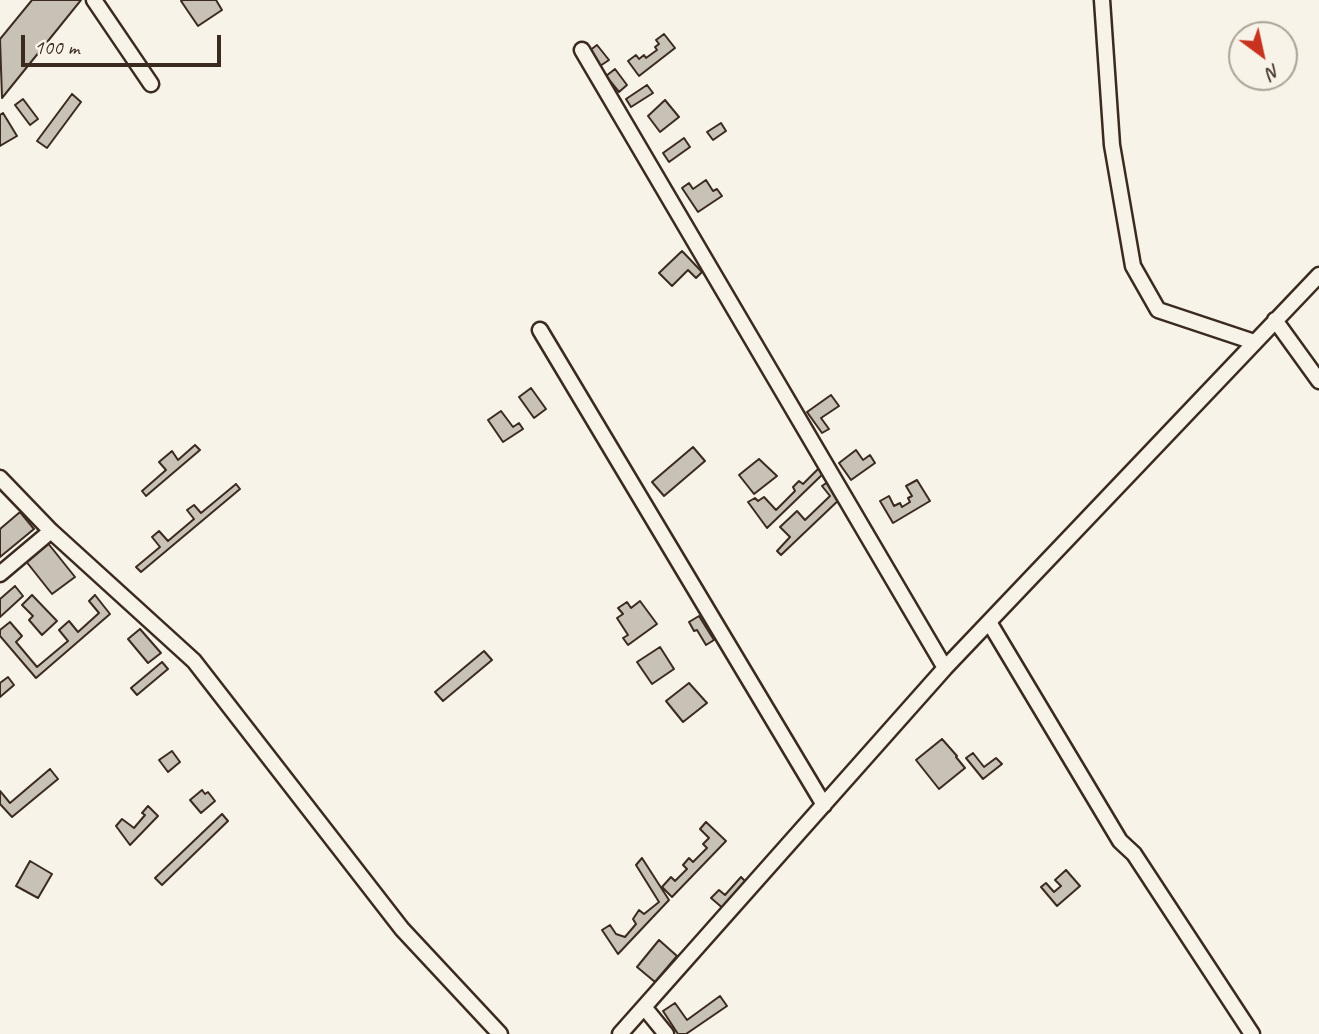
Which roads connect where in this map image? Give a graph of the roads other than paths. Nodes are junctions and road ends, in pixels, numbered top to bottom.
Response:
1 (94, 0) edge
2 (1102, 0) edge
3 (582, 50) dead end
4 (151, 84) dead end
5 (1319, 275) edge
6 (1275, 320) junction
7 (540, 330) dead end
8 (1254, 342) junction
9 (1319, 381) edge
10 (0, 478) edge
11 (51, 531) junction
12 (0, 574) edge
13 (989, 622) junction
14 (945, 668) junction
15 (824, 805) junction
16 (644, 1007) junction
17 (500, 1034) edge
18 (620, 1034) edge
19 (666, 1034) edge
20 (1252, 1034) edge

1 - 4 street
2 - 8 street
3 - 14 street
5 - 6 street
6 - 8 street
6 - 9 street
7 - 15 street
8 - 13 street
10 - 11 street
11 - 12 street
11 - 17 street
13 - 14 street
13 - 20 street
14 - 15 street
15 - 16 street
16 - 18 street
16 - 19 street

